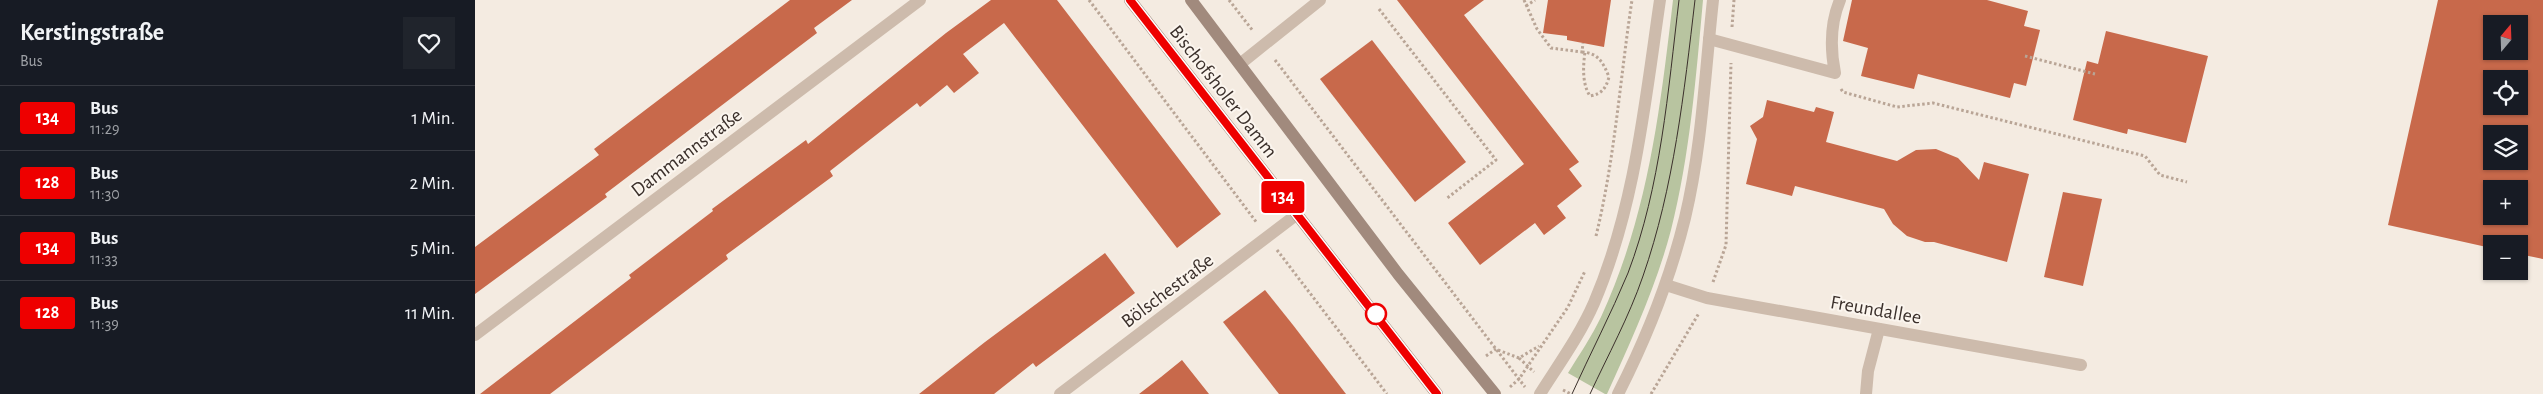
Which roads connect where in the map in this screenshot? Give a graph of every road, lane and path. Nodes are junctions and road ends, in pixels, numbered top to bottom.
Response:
1 (919, 0) edge
2 (1089, 0) edge
3 (1130, 0) edge
4 (1191, 0) edge
5 (1229, 0) edge
6 (1320, 0) edge
7 (1524, 0) edge
8 (1535, 0) edge
9 (1632, 0) edge
10 (1660, 0) edge
11 (1713, 0) edge
12 (1733, 0) edge
13 (1840, 0) edge
14 (1526, 6) junction
15 (1379, 9) dead end
16 (1709, 39) junction
17 (1583, 43) dead end
18 (1263, 45) junction
19 (1731, 45) junction
20 (1583, 52) junction
21 (2025, 56) dead end
22 (1240, 64) junction
23 (1835, 73) junction
24 (2095, 74) dead end
25 (2187, 182) dead end
26 (1446, 199) dead end
27 (1296, 215) junction
28 (1258, 224) dead end
29 (1595, 240) dead end
30 (1277, 249) dead end
31 (1587, 265) dead end
32 (1666, 285) junction
33 (1707, 298) junction
34 (1879, 329) junction
35 (475, 335) edge
36 (1542, 344) junction
37 (1496, 349) junction
38 (1519, 358) junction
39 (2081, 365) dead end
40 (1527, 367) junction
41 (1519, 379) junction
42 (1509, 389) dead end
43 (1060, 394) edge
44 (1387, 394) edge
45 (1437, 394) edge
46 (1495, 394) edge
47 (1531, 394) edge
48 (1540, 394) edge
49 (1618, 394) edge
50 (1651, 394) edge
51 (1866, 394) edge

1 - 35 street, Dammannstraße
2 - 28 path
3 - 27 main road, Bischofsholer Damm
4 - 22 main road, Bischofsholer Damm
5 - 18 path
6 - 18 street
7 - 14 path
8 - 14 path
9 - 29 path
10 - 48 street
11 - 16 street
12 - 19 path
13 - 23 street
14 - 20 path
15 - 26 path
16 - 19 street
16 - 32 street
17 - 20 path
18 - 22 street
18 - 37 path
19 - 23 street
19 - 33 path
20 - 20 path
21 - 24 path
22 - 46 main road, Bischofsholer Damm
23 - 25 path
27 - 43 street, Bölschestraße
27 - 45 main road, Bischofsholer Damm
30 - 44 path
31 - 36 path
32 - 33 street, Freundallee
32 - 49 street
33 - 34 street, Freundallee
33 - 50 path
34 - 39 street, Freundallee
34 - 51 street
36 - 38 path
36 - 40 path
37 - 38 path
37 - 41 path
38 - 40 path
40 - 41 path
41 - 42 path
41 - 47 path

